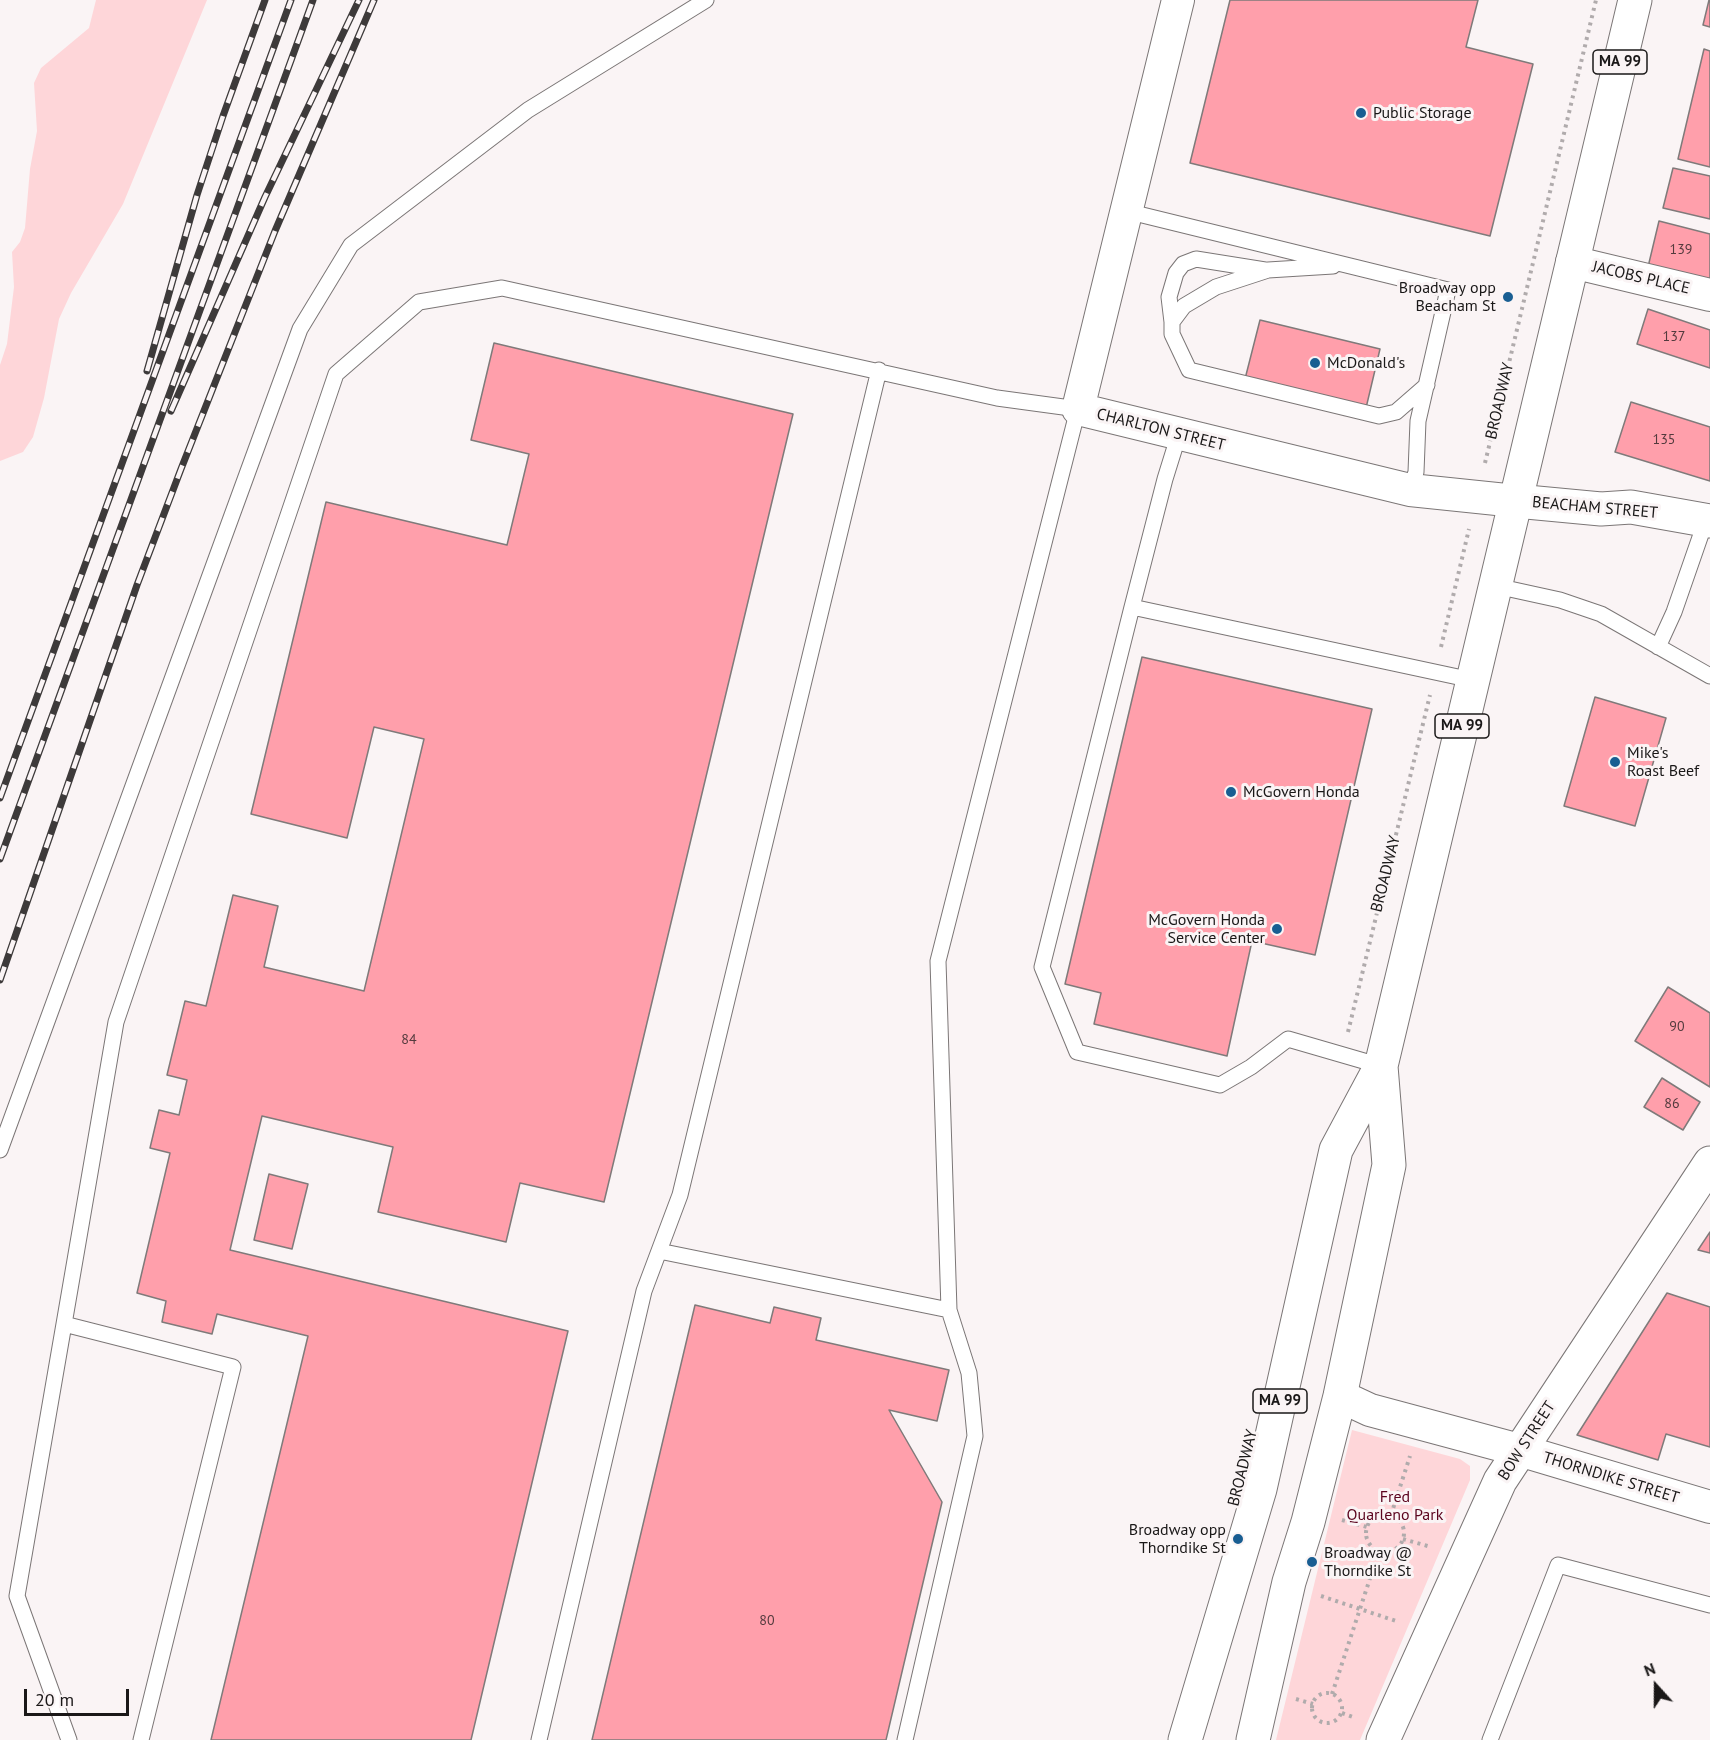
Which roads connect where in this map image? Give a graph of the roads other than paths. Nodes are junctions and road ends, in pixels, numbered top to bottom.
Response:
1 (706, 0) edge
2 (1178, 0) edge
3 (1635, 0) edge
4 (1126, 211) junction
5 (1572, 262) junction
6 (1348, 265) junction
7 (1268, 270) junction
8 (1710, 295) edge
9 (1172, 322) junction
10 (879, 370) junction
11 (1427, 386) junction
12 (1078, 409) junction
13 (1179, 434) junction
14 (1410, 490) junction
15 (1516, 501) junction
16 (1708, 521) edge
17 (1496, 586) junction
18 (1132, 607) junction
19 (1658, 647) junction
20 (1710, 676) edge
21 (1473, 680) junction
22 (1381, 1066) junction
23 (0, 1150) edge
24 (1710, 1163) edge
25 (659, 1251) junction
26 (949, 1310) junction
27 (64, 1324) junction
28 (1340, 1396) junction
29 (1520, 1450) junction
30 (1710, 1507) edge
31 (1710, 1605) edge
32 (69, 1740) edge
33 (141, 1740) edge
34 (539, 1740) edge
35 (905, 1740) edge
36 (1185, 1740) edge
37 (1253, 1740) edge
38 (1383, 1740) edge
39 (1490, 1740) edge

1 - 23 lane
2 - 4 street, CHARLTON STREET
3 - 5 main road, BROADWAY / MA 99
4 - 6 lane
4 - 12 street, CHARLTON STREET
5 - 8 street, JACOBS PLACE
5 - 15 main road, BROADWAY / MA 99
6 - 7 lane
6 - 11 lane
7 - 9 lane
7 - 9 lane
9 - 11 lane
10 - 12 lane
10 - 25 lane
10 - 27 lane
11 - 14 lane
12 - 13 street, CHARLTON STREET
12 - 26 lane
13 - 14 street, CHARLTON STREET
13 - 18 lane
14 - 15 street, CHARLTON STREET
15 - 16 main road, BEACHAM STREET
15 - 17 main road, BROADWAY / MA 99
16 - 19 lane
17 - 19 lane
17 - 21 main road, BROADWAY / MA 99
18 - 21 lane
18 - 22 lane
19 - 20 lane
21 - 22 main road, BROADWAY / MA 99
22 - 28 main road, BROADWAY / MA 99
22 - 36 main road, BROADWAY / MA 99
24 - 29 main road, BOW STREET
25 - 26 lane
25 - 34 lane
26 - 35 lane
27 - 32 lane
27 - 33 lane
28 - 29 street, THORNDIKE STREET
28 - 37 main road, BROADWAY / MA 99
29 - 30 street, THORNDIKE STREET
29 - 38 main road, BOW STREET
31 - 39 lane

